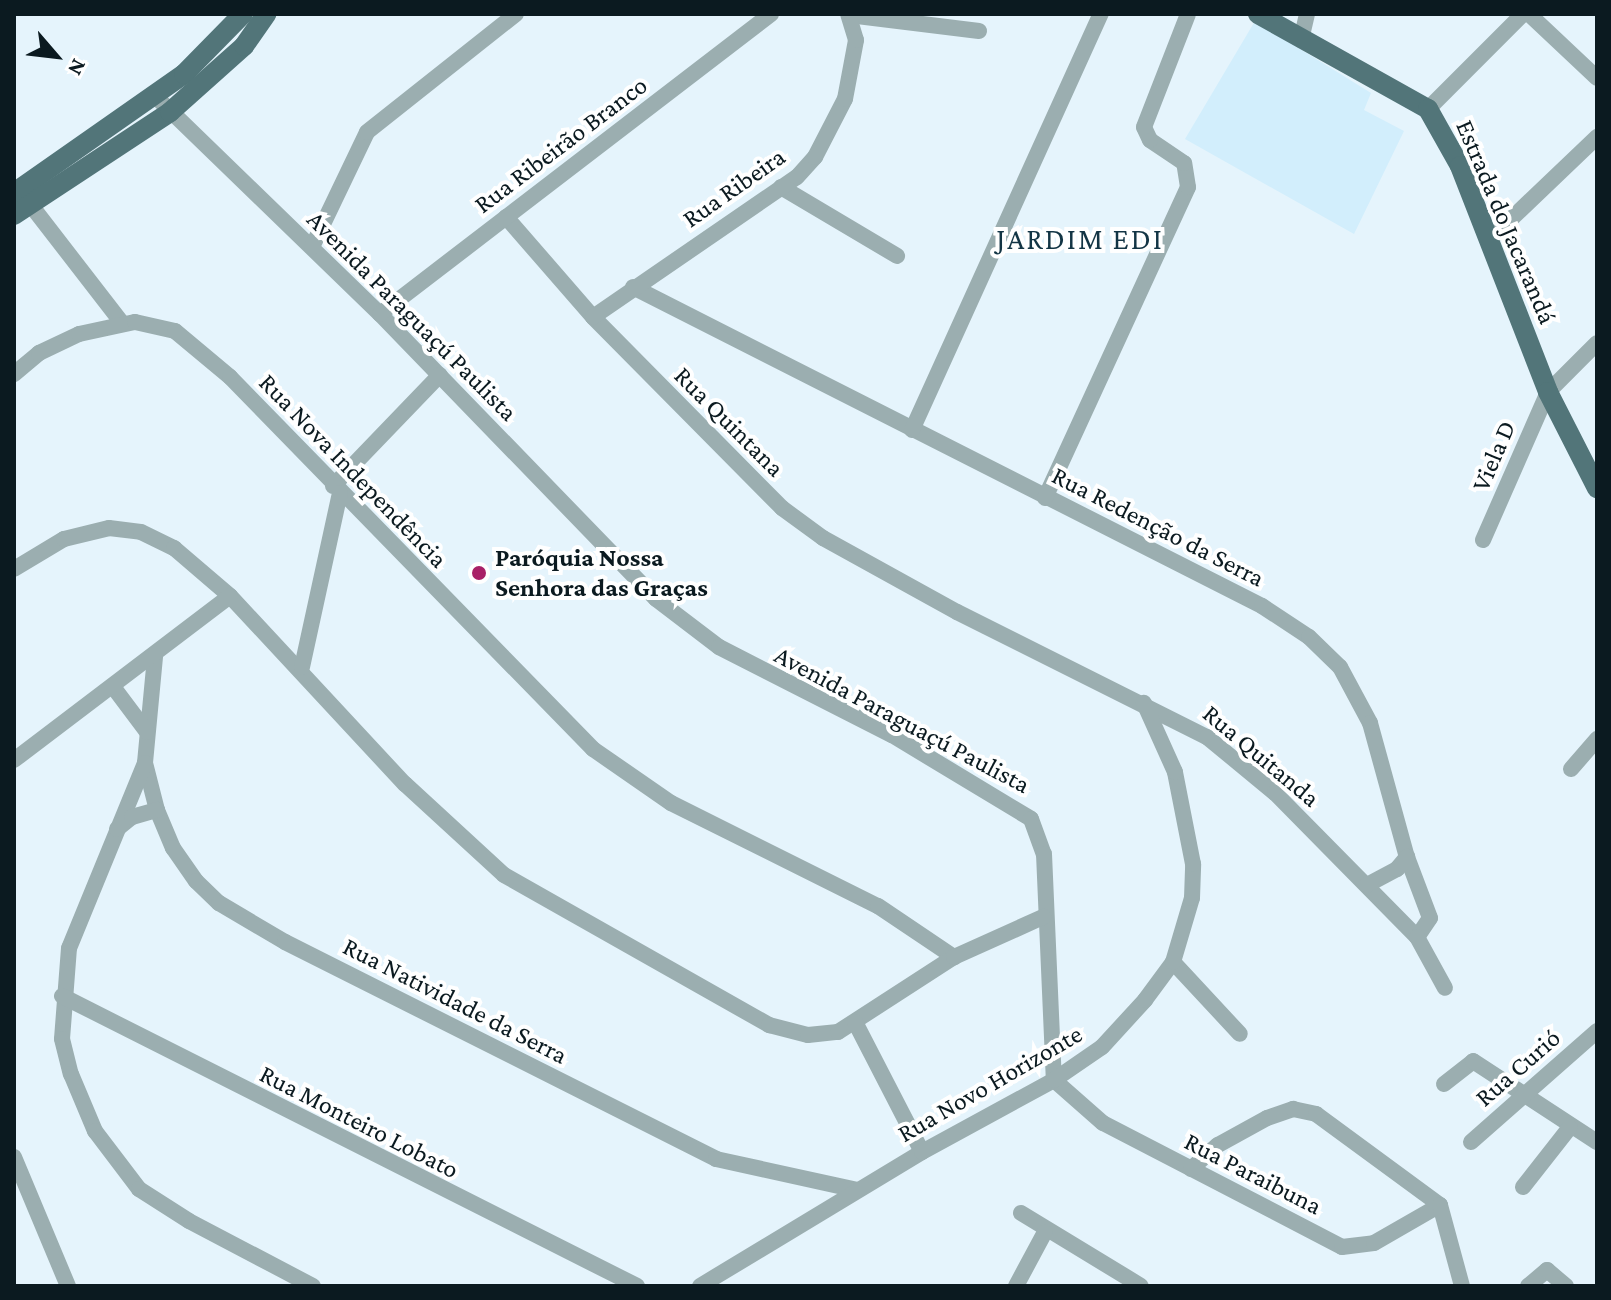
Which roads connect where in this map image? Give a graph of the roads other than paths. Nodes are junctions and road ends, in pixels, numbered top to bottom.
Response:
1 (266, 14) edge
2 (516, 14) edge
3 (771, 14) edge
4 (849, 14) edge
5 (1101, 14) edge
6 (1188, 14) edge
7 (1258, 14) edge
8 (1307, 14) edge
9 (1526, 14) edge
10 (240, 16) edge
11 (979, 31) dead end
12 (1301, 40) junction
13 (1597, 78) edge
14 (154, 95) junction
15 (1428, 109) junction
16 (170, 112) junction
17 (1597, 137) edge
18 (781, 187) junction
19 (19, 204) edge
20 (506, 217) junction
21 (1488, 241) junction
22 (312, 247) junction
23 (897, 256) dead end
24 (633, 287) junction
25 (380, 314) junction
26 (593, 317) junction
27 (122, 323) junction
28 (1597, 343) edge
29 (14, 374) edge
30 (440, 375) junction
31 (1548, 392) junction
32 (912, 430) junction
33 (1597, 488) edge
34 (336, 490) junction
35 (1045, 498) junction
36 (1483, 540) dead end
37 (14, 569) edge
38 (230, 596) junction
39 (957, 612) joint
40 (155, 657) junction
41 (302, 667) junction
42 (114, 688) junction
43 (1144, 703) junction
44 (147, 732) junction
45 (1597, 739) edge
46 (14, 760) edge
47 (145, 763) junction
48 (1571, 769) dead end
49 (157, 810) junction
50 (116, 830) junction
51 (1407, 857) junction
52 (1367, 885) junction
53 (1043, 917) junction
54 (1417, 937) junction
55 (954, 957) junction
56 (1173, 962) junction
57 (1445, 988) dead end
58 (62, 996) junction
59 (855, 1022) junction
60 (1597, 1031) edge
61 (1240, 1034) dead end
62 (1054, 1080) junction
63 (1444, 1084) dead end
64 (1523, 1097) junction
65 (1570, 1127) junction
66 (1471, 1142) dead end
67 (1597, 1142) edge
68 (922, 1152) junction
69 (14, 1157) edge
70 (1191, 1169) junction
71 (1523, 1187) dead end
72 (857, 1190) junction
73 (1440, 1205) junction
74 (1021, 1213) dead end
75 (1045, 1232) junction
76 (1023, 1281) edge
77 (68, 1286) edge
78 (313, 1286) edge
79 (637, 1286) edge
80 (700, 1286) edge
81 (1141, 1286) edge
82 (1462, 1286) edge
83 (1528, 1286) edge
84 (1566, 1286) edge

1 - 16 main road
2 - 22 street
3 - 20 street, Rua Ribeirão Branco
4 - 11 street
4 - 18 street, Rua Ribeira
5 - 32 street
6 - 35 street
7 - 12 main road, Estrada do Jacarandá
8 - 12 street
9 - 13 street
9 - 15 street
10 - 14 main road
12 - 15 main road, Estrada do Jacarandá
14 - 16 street, Avenida Paraguaçú Paulista
14 - 19 main road
15 - 21 main road, Estrada do Jacarandá
16 - 19 main road
16 - 22 street, Avenida Paraguaçú Paulista
17 - 21 street
18 - 23 street
18 - 24 street, Rua Ribeira
19 - 27 street
20 - 25 street, Rua Ribeirão Branco
20 - 26 street, Rua Quintana
21 - 31 main road, Estrada do Jacarandá
22 - 25 street, Avenida Paraguaçú Paulista
24 - 26 street, Rua Ribeira
24 - 32 street, Rua Redenção da Serra
25 - 30 street, Avenida Paraguaçú Paulista
26 - 39 street, Rua Quintana
27 - 29 street, Rua Nova Independência
27 - 34 street, Rua Nova Independência
28 - 31 street
30 - 34 street
30 - 53 street, Avenida Paraguaçú Paulista
31 - 33 main road, Estrada do Jacarandá
31 - 36 street, Viela D
32 - 35 street, Rua Redenção da Serra
34 - 41 street
34 - 55 street, Rua Nova Independência
35 - 51 street, Rua Redenção da Serra
37 - 38 street
38 - 40 street
38 - 41 street
39 - 43 street, Rua Quitanda
40 - 42 street
40 - 44 street, Rua Natividade da Serra
41 - 59 street
42 - 44 street
42 - 46 street
43 - 52 street, Rua Quitanda
43 - 56 street, Rua Novo Horizonte
44 - 47 street, Rua Natividade da Serra
45 - 48 street
47 - 49 street, Rua Natividade da Serra
47 - 50 street
49 - 50 street
49 - 72 street, Rua Natividade da Serra
50 - 58 street
51 - 52 street
51 - 54 street, Rua Redenção da Serra
52 - 54 street, Rua Quitanda
53 - 55 street
53 - 62 street, Avenida Paraguaçú Paulista
54 - 57 street
55 - 59 street
56 - 61 street
56 - 62 street, Rua Novo Horizonte
58 - 78 street
58 - 79 street, Rua Monteiro Lobato
59 - 68 street
60 - 64 street, Rua Curió
62 - 68 street, Rua Novo Horizonte
62 - 70 street, Rua Paraibuna
63 - 64 street
64 - 65 street
64 - 66 street, Rua Curió
65 - 67 street
65 - 71 street
68 - 72 street, Rua Novo Horizonte
69 - 77 street
70 - 73 street, Rua Paraibuna
70 - 73 street
72 - 80 street, Rua Novo Horizonte
73 - 82 street
74 - 75 street
75 - 76 street
75 - 81 street
83 - 84 street

